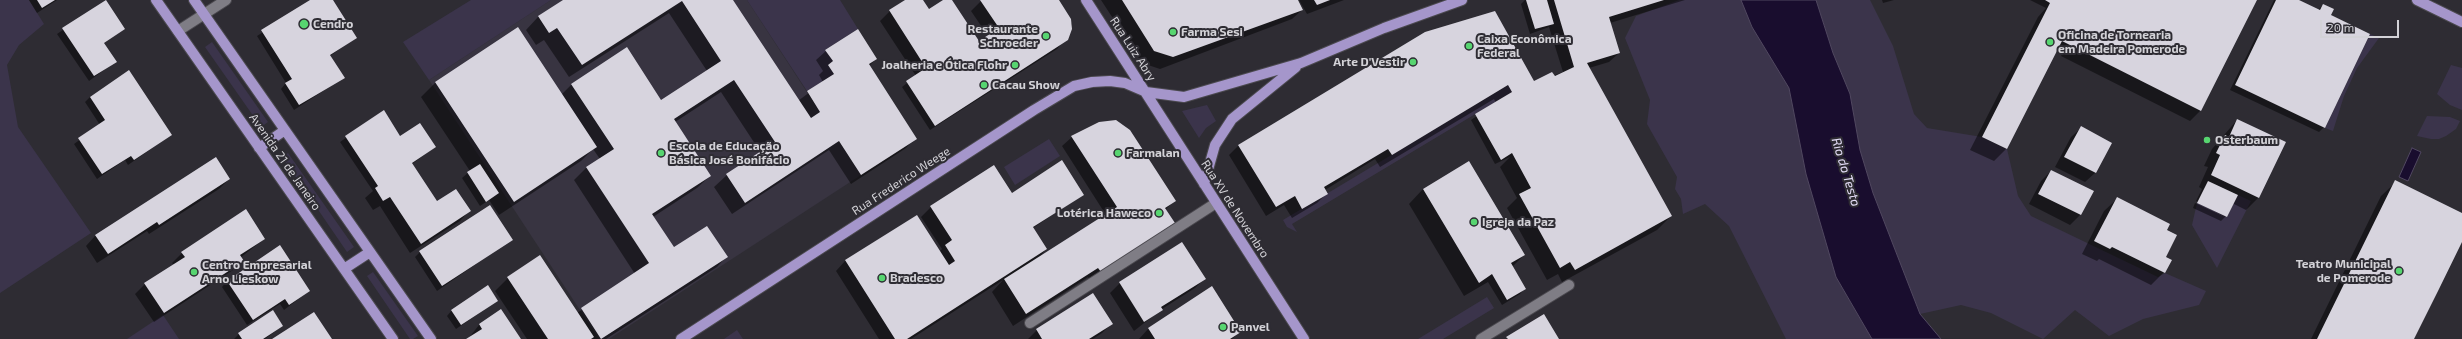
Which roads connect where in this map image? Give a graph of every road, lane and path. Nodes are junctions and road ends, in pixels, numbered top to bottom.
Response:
1 (156, 0) edge
2 (194, 0) edge
3 (226, 0) edge
4 (1086, 0) edge
5 (1462, 0) edge
6 (2416, 0) edge
7 (204, 14) junction
8 (2462, 22) edge
9 (178, 31) junction
10 (1300, 63) junction
11 (1146, 92) junction
12 (285, 130) junction
13 (259, 148) junction
14 (1204, 184) junction
15 (1216, 203) junction
16 (370, 252) junction
17 (344, 269) junction
18 (1569, 285) dead end
19 (1030, 323) dead end
20 (393, 339) edge
21 (431, 339) edge
22 (681, 339) edge
23 (1304, 339) edge
24 (1481, 339) edge

1 - 9 main road, Avenida 21 de Janeiro
2 - 7 main road, Avenida 21 de Janeiro
3 - 7 street
4 - 11 main road, Rua Luiz Abry
5 - 10 main road
6 - 8 main road
7 - 9 street
7 - 12 main road, Avenida 21 de Janeiro
9 - 13 main road, Avenida 21 de Janeiro
10 - 11 main road, Rua Frederico Weege
10 - 14 main road
11 - 14 main road, Rua XV de Novembro
11 - 22 main road, Rua Frederico Weege
12 - 13 main road
12 - 16 main road, Avenida 21 de Janeiro
13 - 17 main road, Avenida 21 de Janeiro
14 - 15 main road, Rua XV de Novembro
15 - 19 street
15 - 23 main road, Rua XV de Novembro
16 - 17 main road
16 - 21 main road, Avenida 21 de Janeiro
17 - 20 main road, Avenida 21 de Janeiro
18 - 24 street

